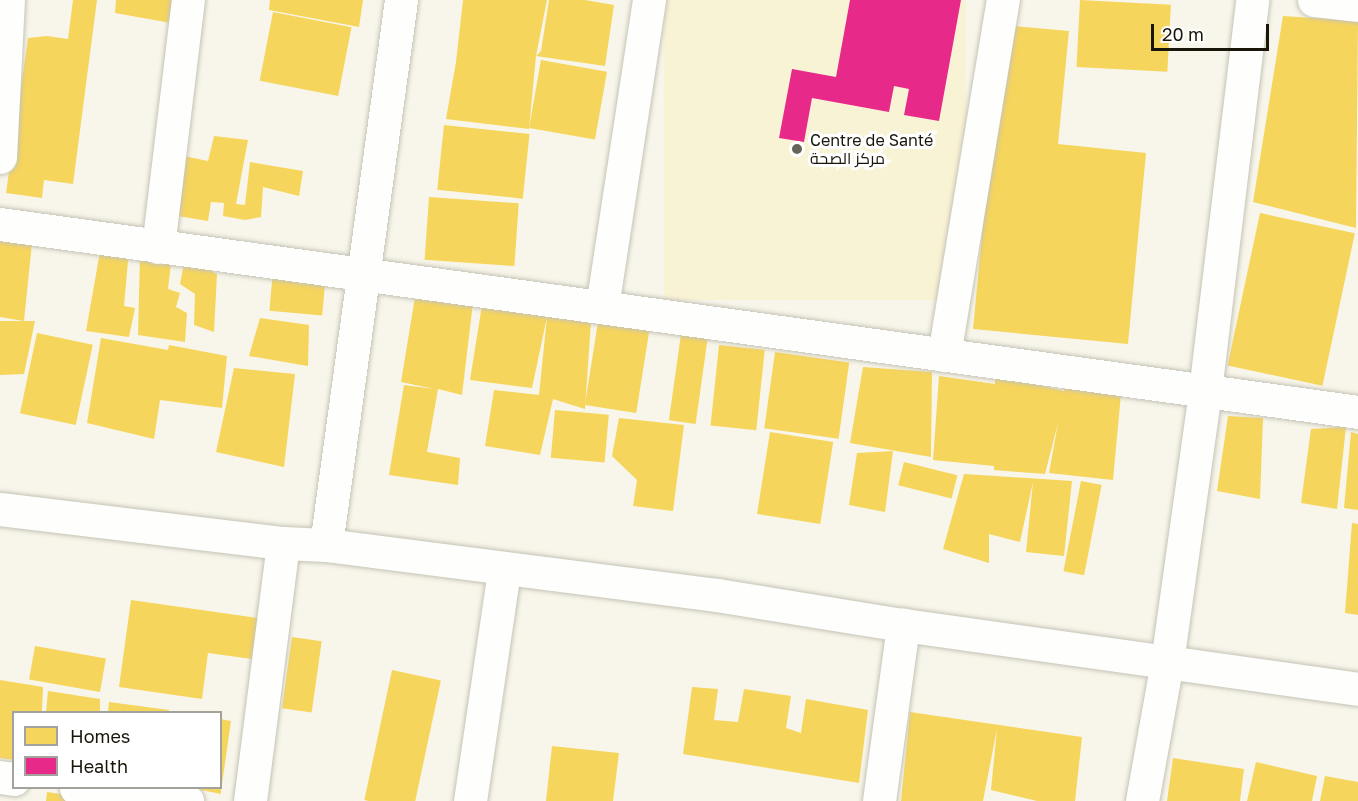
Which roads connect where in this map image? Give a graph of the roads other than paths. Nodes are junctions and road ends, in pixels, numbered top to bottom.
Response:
1 (8, 0) edge
2 (189, 0) edge
3 (401, 0) edge
4 (649, 0) edge
5 (1003, 0) edge
6 (1252, 0) edge
7 (1314, 0) edge
8 (1358, 5) edge
9 (0, 157) edge
10 (0, 224) edge
11 (159, 246) junction
12 (363, 275) junction
13 (602, 308) junction
14 (944, 355) junction
15 (1205, 391) junction
16 (1358, 412) edge
17 (0, 509) edge
18 (283, 543) junction
19 (326, 545) junction
20 (504, 570) junction
21 (903, 625) junction
22 (1167, 662) junction
23 (1358, 689) edge
24 (82, 789) edge
25 (135, 798) edge
26 (187, 801) edge
27 (250, 801) edge
28 (470, 801) edge
29 (879, 801) edge
30 (1142, 801) edge

1 - 9 street
2 - 11 street
3 - 12 street
4 - 13 street
5 - 14 street
6 - 15 street
7 - 8 street
10 - 11 street
11 - 12 street
12 - 13 street
12 - 19 street
13 - 14 street
14 - 15 street
15 - 16 street
15 - 22 street
17 - 18 street
18 - 19 street
18 - 27 street
19 - 20 street
20 - 21 street
20 - 28 street
21 - 22 street
21 - 29 street
22 - 23 street
22 - 30 street
24 - 25 street
25 - 26 street

